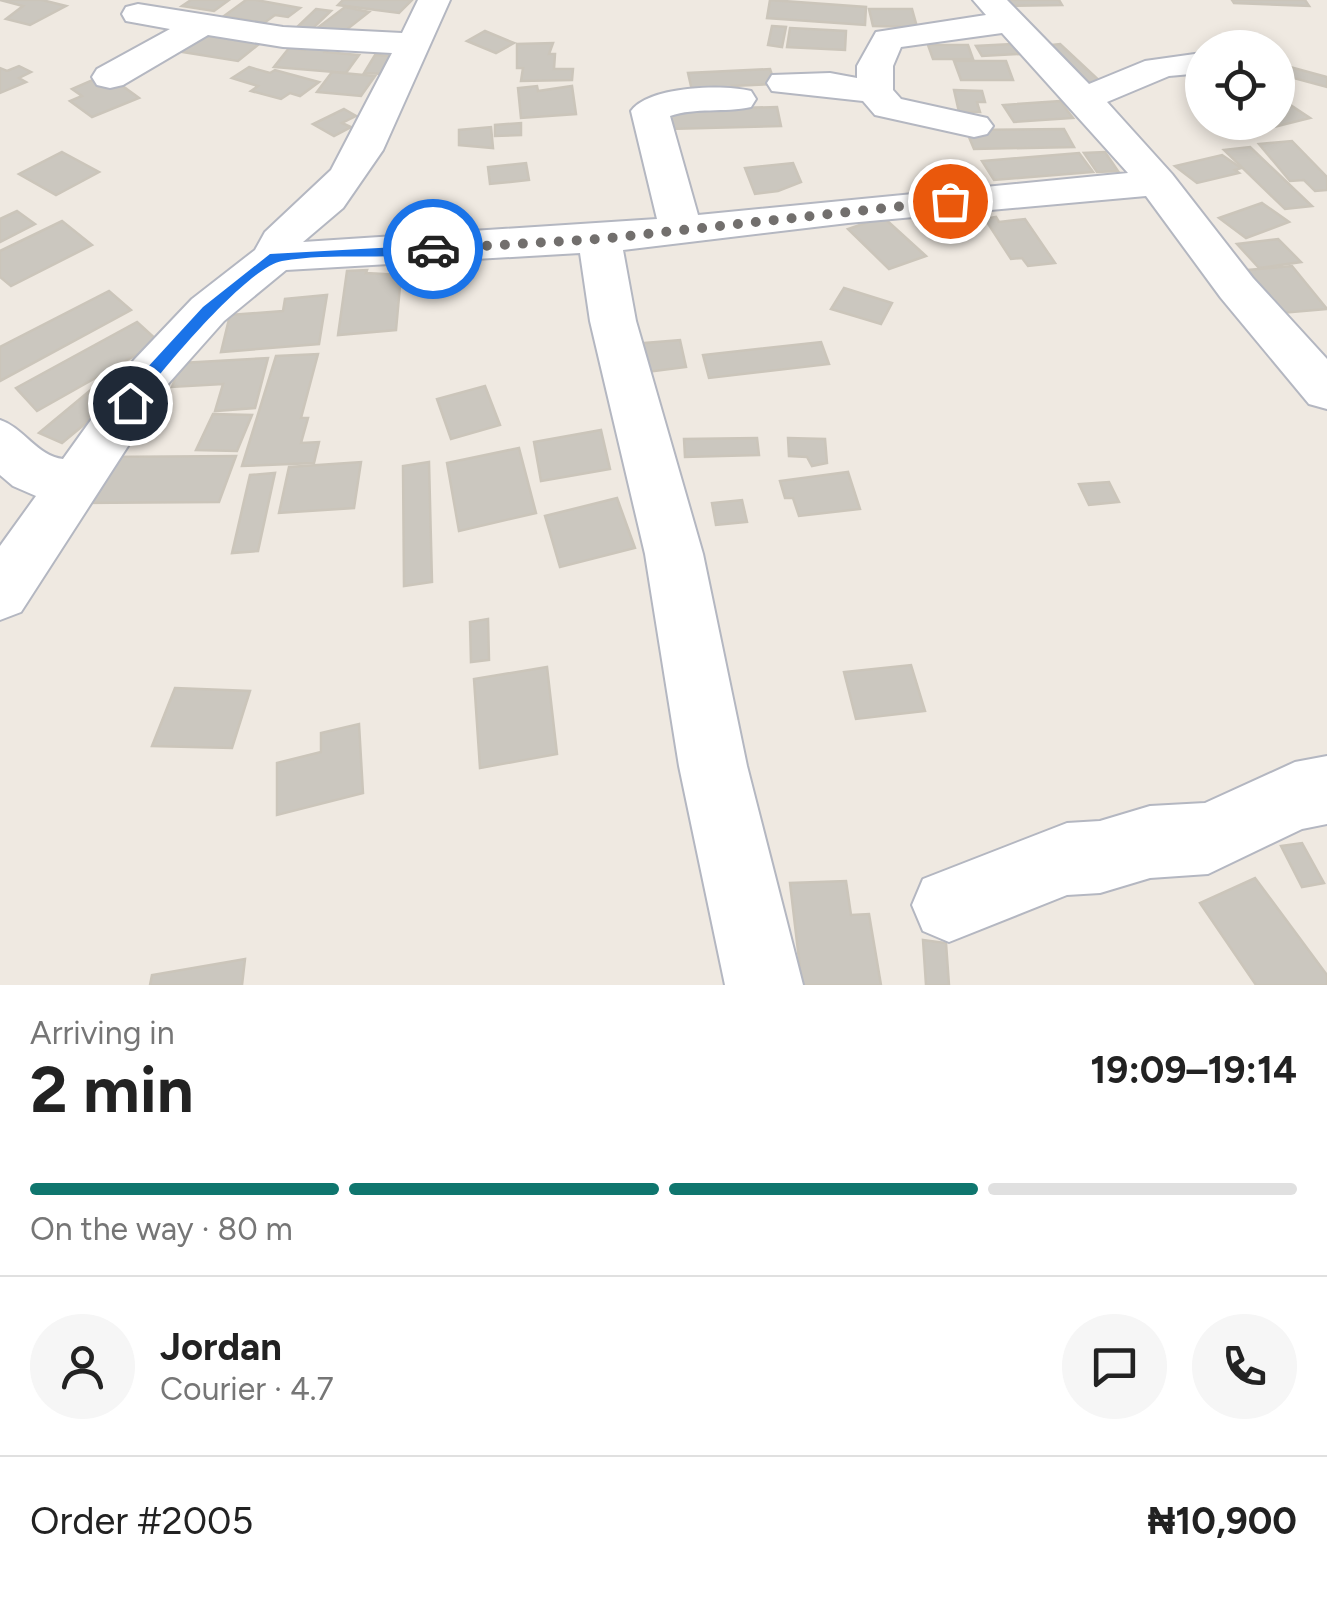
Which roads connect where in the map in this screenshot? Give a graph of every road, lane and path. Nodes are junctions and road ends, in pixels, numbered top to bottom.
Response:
1 (434, 0) edge
2 (999, 11) edge
3 (138, 14) dead end
4 (201, 25) junction
5 (414, 44) junction
6 (1185, 63) edge
7 (110, 78) dead end
8 (785, 84) dead end
9 (874, 92) junction
10 (738, 99) dead end
11 (1084, 100) junction
12 (974, 126) dead end
13 (1158, 183) junction
14 (682, 230) junction
15 (600, 239) junction
16 (274, 257) junction
17 (1327, 321) edge
18 (1320, 383) edge
19 (0, 440) edge
20 (75, 480) junction
21 (0, 594) edge
22 (1327, 790) edge
23 (948, 905) dead end
24 (764, 985) edge

1 - 5 street
2 - 9 street
2 - 11 street
3 - 4 street
4 - 5 street
4 - 7 street
5 - 16 street
6 - 11 street
8 - 9 street
9 - 12 street
10 - 14 street
11 - 13 street
13 - 14 street
13 - 18 street
14 - 15 street
15 - 16 street
15 - 24 street
16 - 20 street
17 - 18 street
19 - 20 street
20 - 21 street
22 - 23 street

